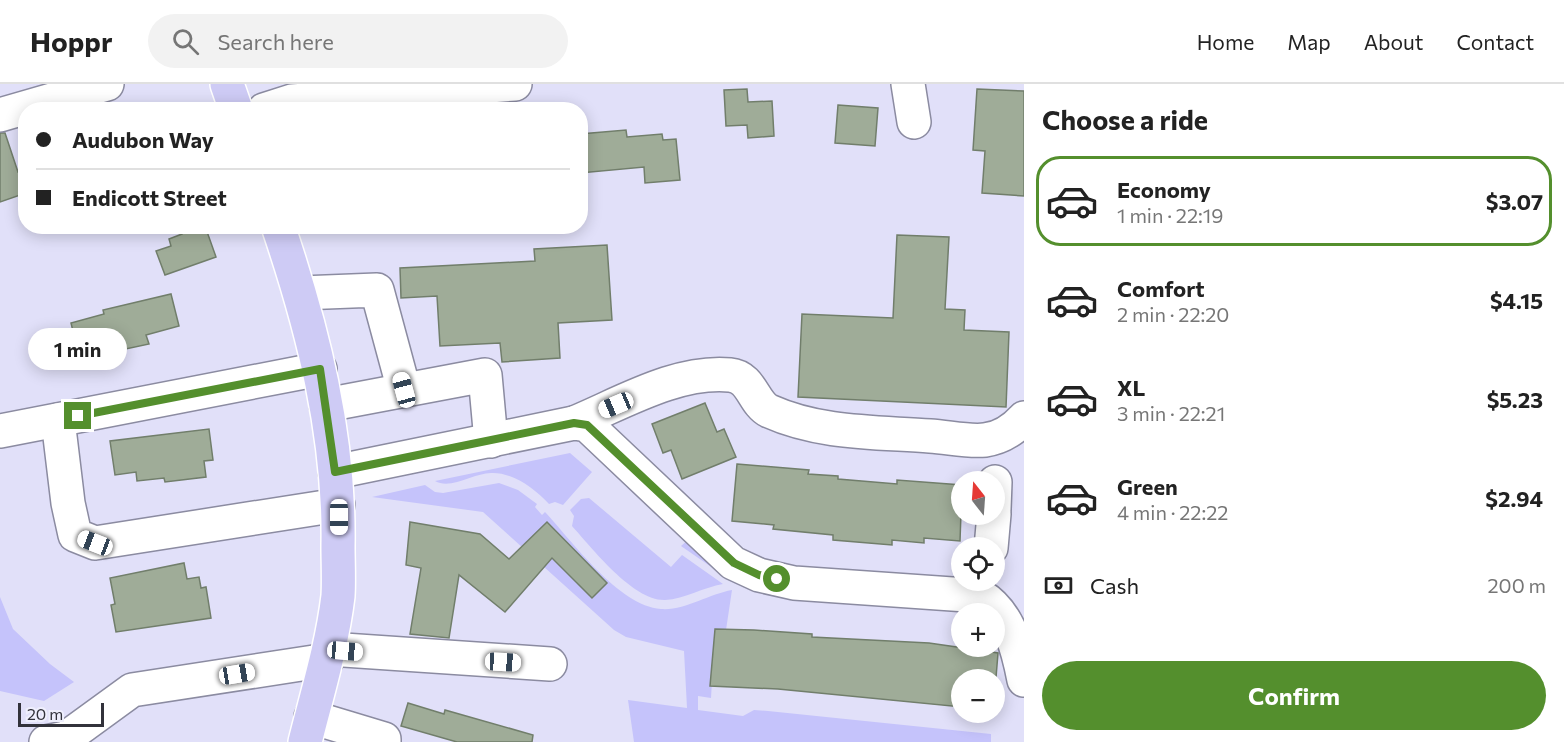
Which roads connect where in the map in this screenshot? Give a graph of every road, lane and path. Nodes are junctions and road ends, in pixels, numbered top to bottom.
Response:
1 (107, 84) edge
2 (227, 84) edge
3 (515, 84) edge
4 (908, 84) edge
5 (45, 102) edge
6 (233, 102) edge
7 (289, 102) edge
8 (18, 110) edge
9 (0, 115) edge
10 (914, 122) dead end
11 (281, 234) edge
12 (301, 293) junction
13 (320, 369) junction
14 (404, 390) junction
15 (326, 405) junction
16 (1024, 418) edge
17 (58, 420) junction
18 (574, 423) junction
19 (0, 430) edge
20 (491, 441) junction
21 (335, 472) junction
22 (338, 505) junction
23 (951, 587) edge
24 (985, 591) edge
25 (328, 655) junction
26 (550, 664) dead end
27 (1024, 680) edge
28 (308, 729) edge
29 (388, 741) edge
30 (46, 742) edge

1 - 5 street
2 - 6 main road
3 - 7 street
4 - 10 street
8 - 9 street
11 - 12 main road
12 - 13 main road
12 - 14 street
13 - 15 main road
13 - 17 street
14 - 15 street
14 - 20 street
15 - 21 main road
16 - 18 street
17 - 19 street
17 - 22 street
18 - 20 street
18 - 23 street
20 - 21 street
21 - 22 main road
22 - 25 main road
24 - 27 street
25 - 26 street
25 - 28 main road
25 - 30 street
28 - 29 street

